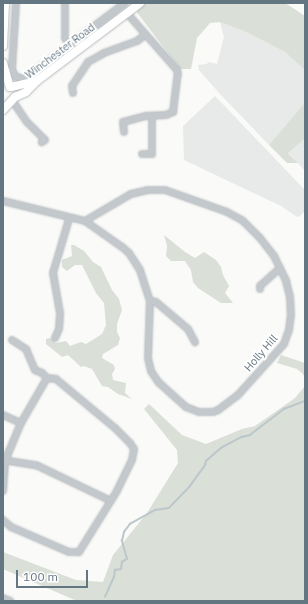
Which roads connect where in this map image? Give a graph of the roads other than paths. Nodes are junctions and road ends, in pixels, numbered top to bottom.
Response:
1 (5, 3) edge
2 (16, 3) edge
3 (65, 3) edge
4 (125, 3) edge
5 (140, 3) edge
6 (127, 13) junction
7 (101, 20) junction
8 (108, 28) junction
9 (145, 35) junction
10 (3, 46) edge
11 (70, 46) junction
12 (3, 63) edge
13 (38, 80) junction
14 (8, 87) edge
15 (73, 93) dead end
16 (10, 100) edge
17 (3, 110) edge
18 (152, 116) junction
19 (124, 132) dead end
20 (45, 140) dead end
21 (142, 154) dead end
22 (3, 201) edge
23 (69, 218) junction
24 (85, 221) junction
25 (280, 268) junction
26 (260, 289) dead end
27 (150, 301) junction
28 (55, 338) dead end
29 (195, 342) dead end
30 (15, 344) dead end
31 (47, 378) junction
32 (3, 415) edge
33 (22, 423) junction
34 (4, 460) edge
35 (3, 491) edge
36 (111, 501) junction
37 (3, 520) edge
38 (3, 598) edge
39 (10, 601) edge

1 - 10 main road
2 - 11 street, Winchester Road
3 - 11 street
4 - 7 street, Winchester Road
5 - 6 main road, Winchester Road
6 - 8 main road, Winchester Road
6 - 9 street
7 - 8 street, Winchester Road
7 - 11 street, Winchester Road
8 - 13 main road, Winchester Road
9 - 15 street
9 - 18 street
12 - 14 main road
13 - 14 main road, Winchester Road
13 - 16 main road, Winchester Road
14 - 16 main road
16 - 17 main road, Winchester Road
16 - 20 street
18 - 19 street
18 - 21 street
22 - 23 street, Holly Hill
23 - 24 street, Holly Hill
23 - 28 street
24 - 25 street, Holly Hill
24 - 27 street, Holly Hill
25 - 26 street
25 - 27 street, Holly Hill
27 - 29 street
30 - 31 street
31 - 33 street
31 - 36 street
32 - 33 street
33 - 34 street
34 - 35 street
34 - 36 street
36 - 37 street
38 - 39 street

